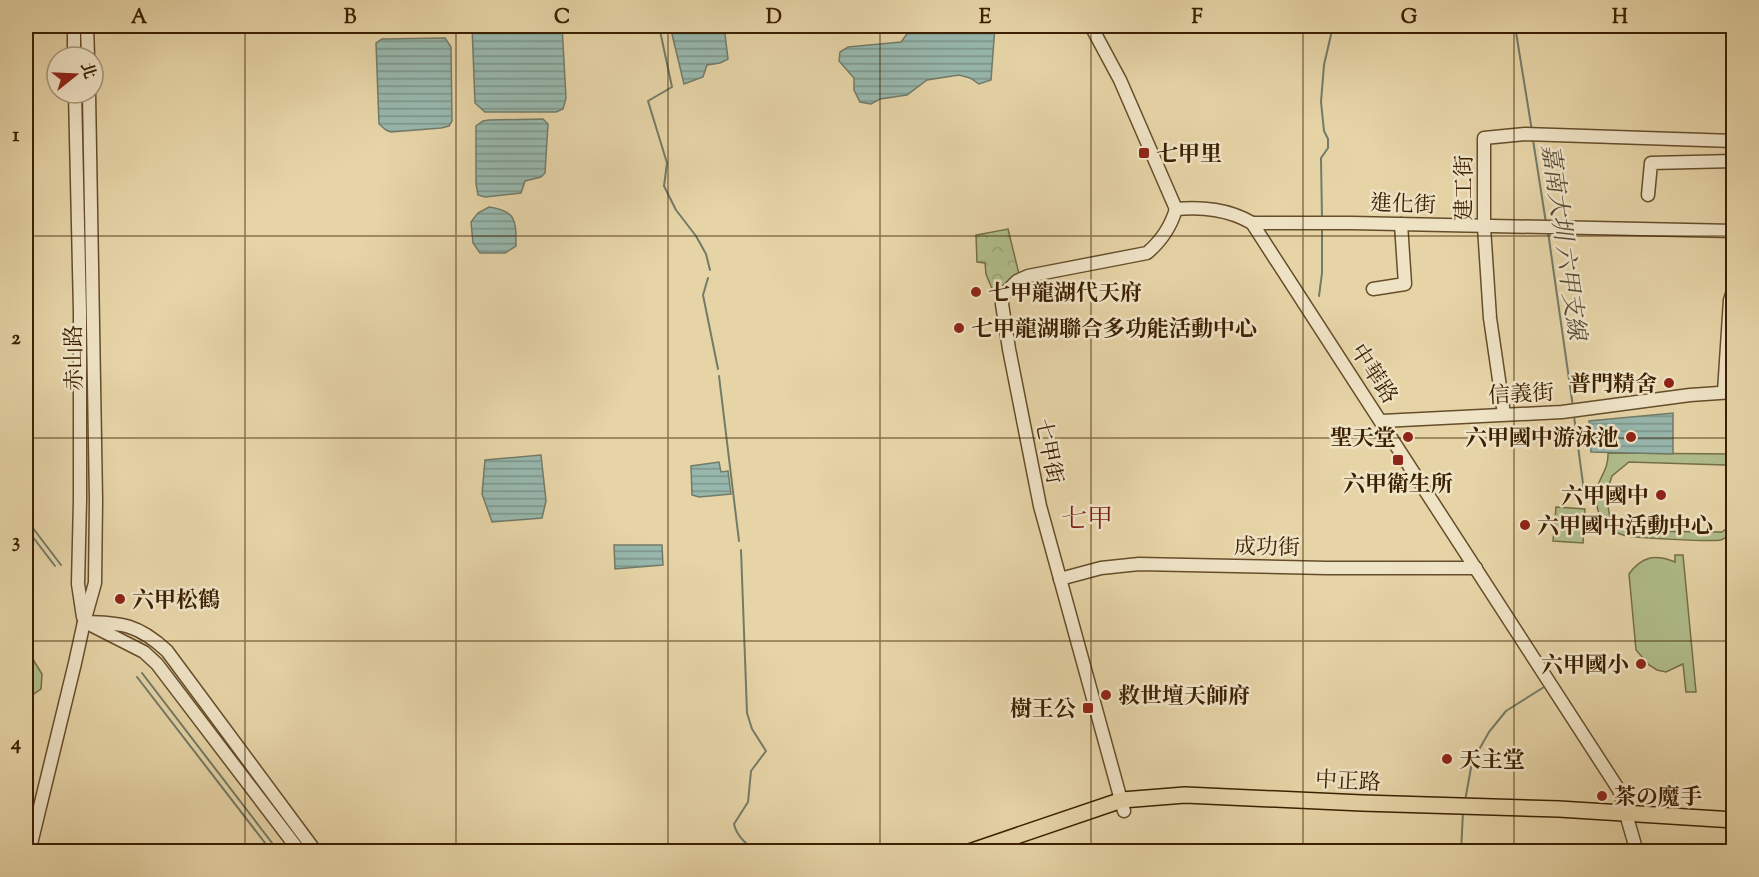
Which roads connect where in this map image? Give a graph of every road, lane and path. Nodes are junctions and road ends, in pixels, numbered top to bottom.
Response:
1 (74, 26) edge
2 (87, 26) edge
3 (1091, 26) edge
4 (74, 45) edge
5 (88, 45) edge
6 (75, 105) edge
7 (88, 105) edge
8 (1734, 141) edge
9 (1734, 161) edge
10 (1648, 195) dead end
11 (1176, 209) junction
12 (1252, 223) junction
13 (1401, 224) junction
14 (1484, 227) junction
15 (1734, 231) edge
16 (1734, 288) edge
17 (1373, 289) dead end
18 (1729, 392) edge
19 (1504, 414) junction
20 (1382, 421) junction
21 (1476, 568) junction
22 (1060, 579) junction
23 (84, 622) junction
24 (1123, 806) junction
25 (1626, 817) junction
26 (1734, 820) edge
27 (1734, 829) edge
28 (29, 852) edge
29 (300, 852) edge
30 (316, 852) edge
31 (969, 852) edge
32 (1000, 852) edge
33 (1637, 852) edge

1 - 4 street
2 - 5 street
3 - 11 street
6 - 23 street, 赤山路
7 - 23 street, 赤山路
8 - 14 street, 建工街
9 - 10 street
11 - 12 street
11 - 22 street, 七甲街
12 - 13 street, 進化街
12 - 20 street, 中華路
13 - 14 street, 進化街
13 - 17 street
14 - 15 street, 進化街
14 - 19 street, 建工街
16 - 18 street
18 - 19 street, 信義街
19 - 20 street, 信義街
20 - 21 street, 中華路
21 - 22 street, 成功街
21 - 25 street, 中華路
22 - 24 street, 七甲街
23 - 28 street
23 - 29 street
23 - 30 street
24 - 25 main road, 中正路
24 - 31 main road, 中正路
24 - 32 main road, 中正路
25 - 26 main road, 中正路
25 - 27 main road, 中正路
25 - 33 street, 中華路

